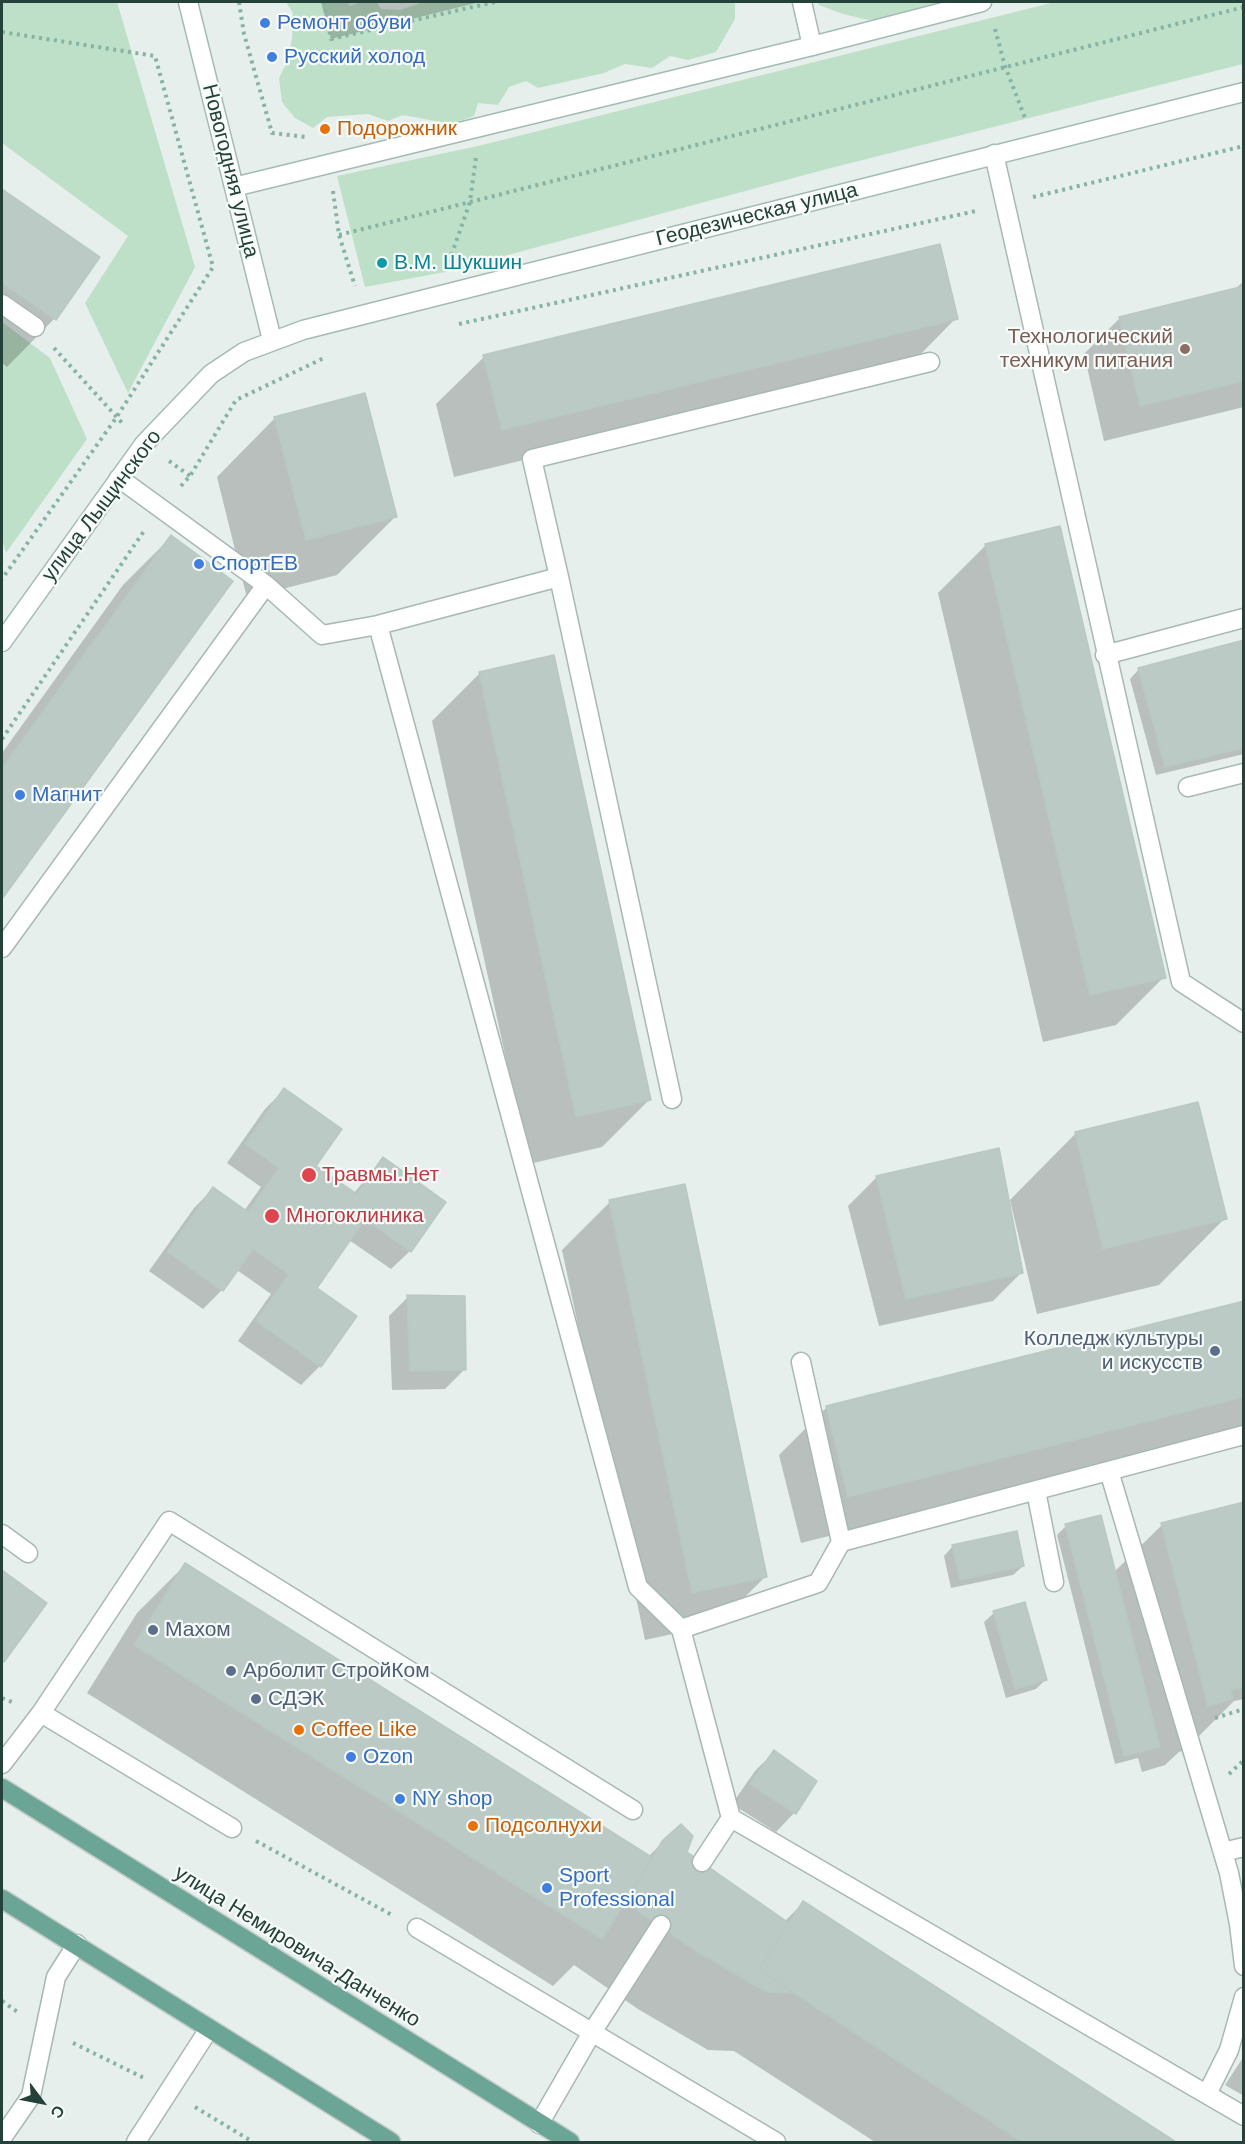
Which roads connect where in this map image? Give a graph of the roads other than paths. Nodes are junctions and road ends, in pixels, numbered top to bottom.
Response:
1 (188, 2) edge
2 (802, 2) edge
3 (982, 2) edge
4 (812, 46) junction
5 (1244, 92) edge
6 (993, 154) junction
7 (234, 187) junction
8 (2, 304) edge
9 (35, 327) road end
10 (272, 340) junction
11 (930, 362) dead end
12 (119, 478) junction
13 (559, 577) junction
14 (266, 585) junction
15 (1244, 618) edge
16 (378, 625) junction
17 (2, 642) edge
18 (1105, 655) junction
19 (1244, 773) edge
20 (1188, 787) dead end
21 (2, 948) edge
22 (1244, 1023) edge
23 (672, 1099) dead end
24 (801, 1362) dead end
25 (1244, 1436) edge
26 (1109, 1471) junction
27 (1036, 1491) junction
28 (2, 1534) edge
29 (841, 1542) junction
30 (28, 1553) dead end
31 (1054, 1582) dead end
32 (681, 1629) junction
33 (40, 1713) junction
34 (2, 1764) edge
35 (2, 1788) edge
36 (633, 1810) dead end
37 (731, 1818) junction
38 (232, 1828) road end
39 (1244, 1847) edge
40 (1223, 1852) junction
41 (702, 1862) dead end
42 (2, 1899) edge
43 (661, 1925) dead end
44 (417, 1928) road end
45 (77, 1944) junction
46 (1244, 1966) edge
47 (1244, 1996) edge
48 (209, 2029) junction
49 (591, 2034) junction
50 (1207, 2094) junction
51 (1244, 2116) edge
52 (539, 2124) junction
53 (2, 2138) edge
54 (136, 2142) edge
55 (391, 2142) edge
56 (570, 2142) edge
57 (776, 2142) edge

1 - 7 street, Новогодняя улица
2 - 4 street
3 - 4 street
4 - 7 street
5 - 6 street, Геодезическая улица
6 - 10 street, Геодезическая улица
6 - 18 street
7 - 10 street, Новогодняя улица
8 - 9 street
10 - 12 street, улица Лыщинского
11 - 13 street
12 - 14 street
12 - 17 street, улица Лыщинского
13 - 16 street
13 - 23 street
14 - 16 street
14 - 21 street
15 - 18 street
16 - 32 street
18 - 22 street
19 - 20 street
24 - 29 street
25 - 26 street
26 - 27 street
26 - 40 street
27 - 29 street
27 - 31 street
28 - 30 street
29 - 32 street
32 - 37 street
33 - 34 street
33 - 36 street
33 - 38 street
35 - 52 main road, улица Немировича-Данченко
37 - 41 street
37 - 50 street
39 - 40 street
40 - 46 street
42 - 45 main road
43 - 49 street
44 - 49 street
45 - 48 main road
45 - 53 street
47 - 50 street
48 - 54 street
48 - 55 main road
49 - 52 street
49 - 57 street
50 - 51 street
52 - 56 main road, улица Немировича-Данченко

